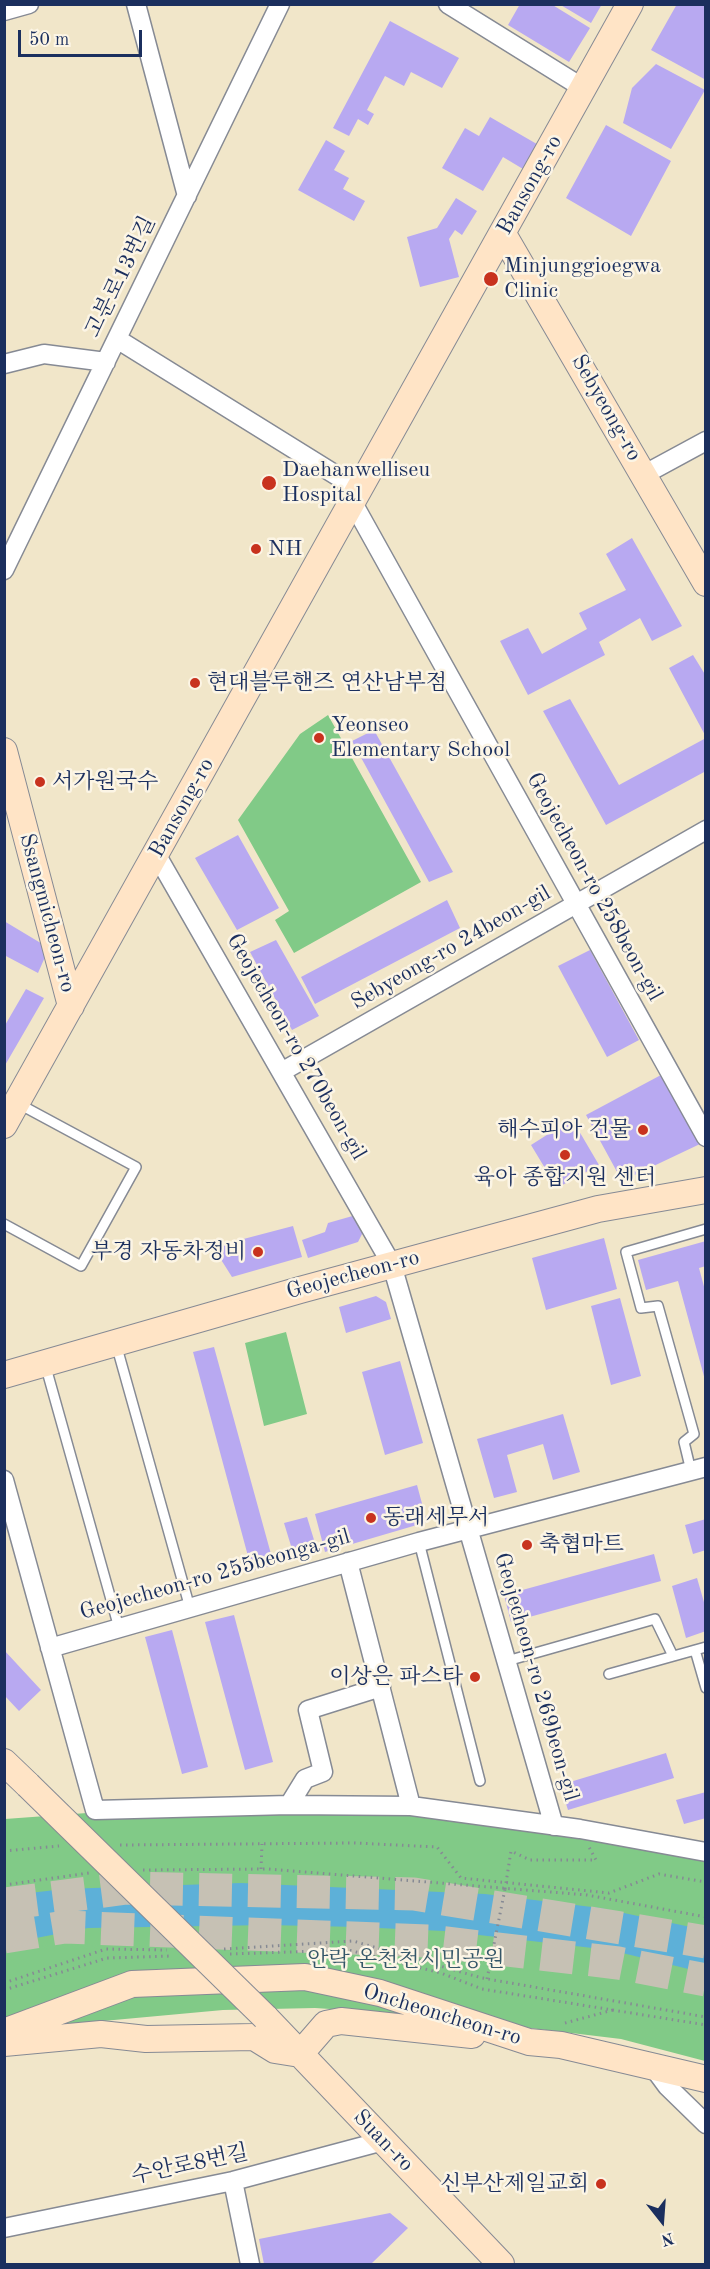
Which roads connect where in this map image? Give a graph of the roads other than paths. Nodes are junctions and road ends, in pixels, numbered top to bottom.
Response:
1 (29, 4) edge
2 (136, 4) edge
3 (280, 4) edge
4 (448, 4) edge
5 (630, 4) edge
6 (4, 11) edge
7 (583, 88) junction
8 (187, 196) junction
9 (503, 234) junction
10 (117, 339) junction
11 (106, 362) junction
12 (4, 364) edge
13 (705, 441) edge
14 (645, 474) junction
15 (356, 496) junction
16 (4, 570) edge
17 (705, 583) edge
18 (4, 751) edge
19 (705, 830) edge
20 (156, 854) junction
21 (576, 904) junction
22 (71, 1006) junction
23 (283, 1071) junction
24 (17, 1102) junction
25 (4, 1125) edge
26 (705, 1137) edge
27 (705, 1190) edge
28 (4, 1224) edge
29 (705, 1229) edge
30 (392, 1265) junction
31 (116, 1342) junction
32 (45, 1364) junction
33 (4, 1375) edge
34 (698, 1469) edge
35 (4, 1480) edge
36 (469, 1530) junction
37 (419, 1542) junction
38 (348, 1562) junction
39 (190, 1608) junction
40 (118, 1628) junction
41 (705, 1647) edge
42 (50, 1648) junction
43 (695, 1650) junction
44 (673, 1656) junction
45 (507, 1661) junction
46 (609, 1674) dead end
47 (381, 1687) junction
48 (705, 1688) edge
49 (4, 1762) edge
50 (480, 1781) dead end
51 (289, 1805) junction
52 (411, 1806) junction
53 (554, 1826) junction
54 (705, 1852) edge
55 (4, 2032) edge
56 (529, 2042) junction
57 (4, 2043) edge
58 (300, 2054) junction
59 (653, 2067) junction
60 (705, 2079) edge
61 (705, 2124) edge
62 (383, 2141) junction
63 (233, 2181) junction
64 (4, 2228) edge
65 (250, 2265) edge
66 (501, 2265) edge

1 - 6 street
2 - 8 street
3 - 8 street, 고분로13번길
4 - 7 street
5 - 7 main road, Bansong-ro
7 - 9 main road, Bansong-ro
8 - 10 street, 고분로13번길
9 - 14 main road, Sebyeong-ro
9 - 15 main road, Bansong-ro
10 - 11 street, 고분로13번길
10 - 15 street
11 - 12 street
11 - 16 street, 고분로13번길
13 - 14 street
14 - 17 main road, Sebyeong-ro
15 - 20 main road, Bansong-ro
15 - 21 street, Geojecheon-ro 258beon-gil
18 - 22 main road, Ssangmicheon-ro
19 - 21 street, Sebyeong-ro 24beon-gil
20 - 22 main road, Bansong-ro
20 - 23 street, Geojecheon-ro 270beon-gil
21 - 23 street, Sebyeong-ro 24beon-gil
21 - 26 street, Geojecheon-ro 258beon-gil
22 - 24 main road, Bansong-ro
23 - 30 street, Geojecheon-ro 270beon-gil
24 - 25 main road, Bansong-ro
24 - 28 lane
27 - 30 main road, Geojecheon-ro
29 - 34 lane
30 - 31 main road, Geojecheon-ro
30 - 36 street, Geojecheon-ro 269beon-gil
31 - 32 main road, Geojecheon-ro
31 - 39 lane
32 - 33 main road, Geojecheon-ro
32 - 40 lane
34 - 36 street, Geojecheon-ro 255beonga-gil
35 - 42 street
36 - 37 street, Geojecheon-ro 255beonga-gil
36 - 45 street, Geojecheon-ro 269beon-gil
37 - 38 street, Geojecheon-ro 255beonga-gil
37 - 50 lane
38 - 39 street, Geojecheon-ro 255beonga-gil
38 - 47 street
39 - 40 street, Geojecheon-ro 255beonga-gil
40 - 42 street, Geojecheon-ro 255beonga-gil
41 - 43 lane
42 - 51 street
43 - 44 lane
43 - 48 lane
44 - 45 lane
44 - 46 lane
45 - 53 street, Geojecheon-ro 269beon-gil
47 - 51 street
47 - 52 street
49 - 58 main road, Suan-ro, bridge
51 - 52 street
52 - 53 street
53 - 54 street
55 - 56 main road, Oncheoncheon-ro
56 - 58 main road
56 - 59 main road, Oncheoncheon-ro
57 - 58 main road
58 - 62 main road, Suan-ro
59 - 60 main road, Oncheoncheon-ro
59 - 61 street
62 - 63 street, 수안로8번길
62 - 66 main road, Suan-ro
63 - 64 street, 수안로8번길
63 - 65 street

